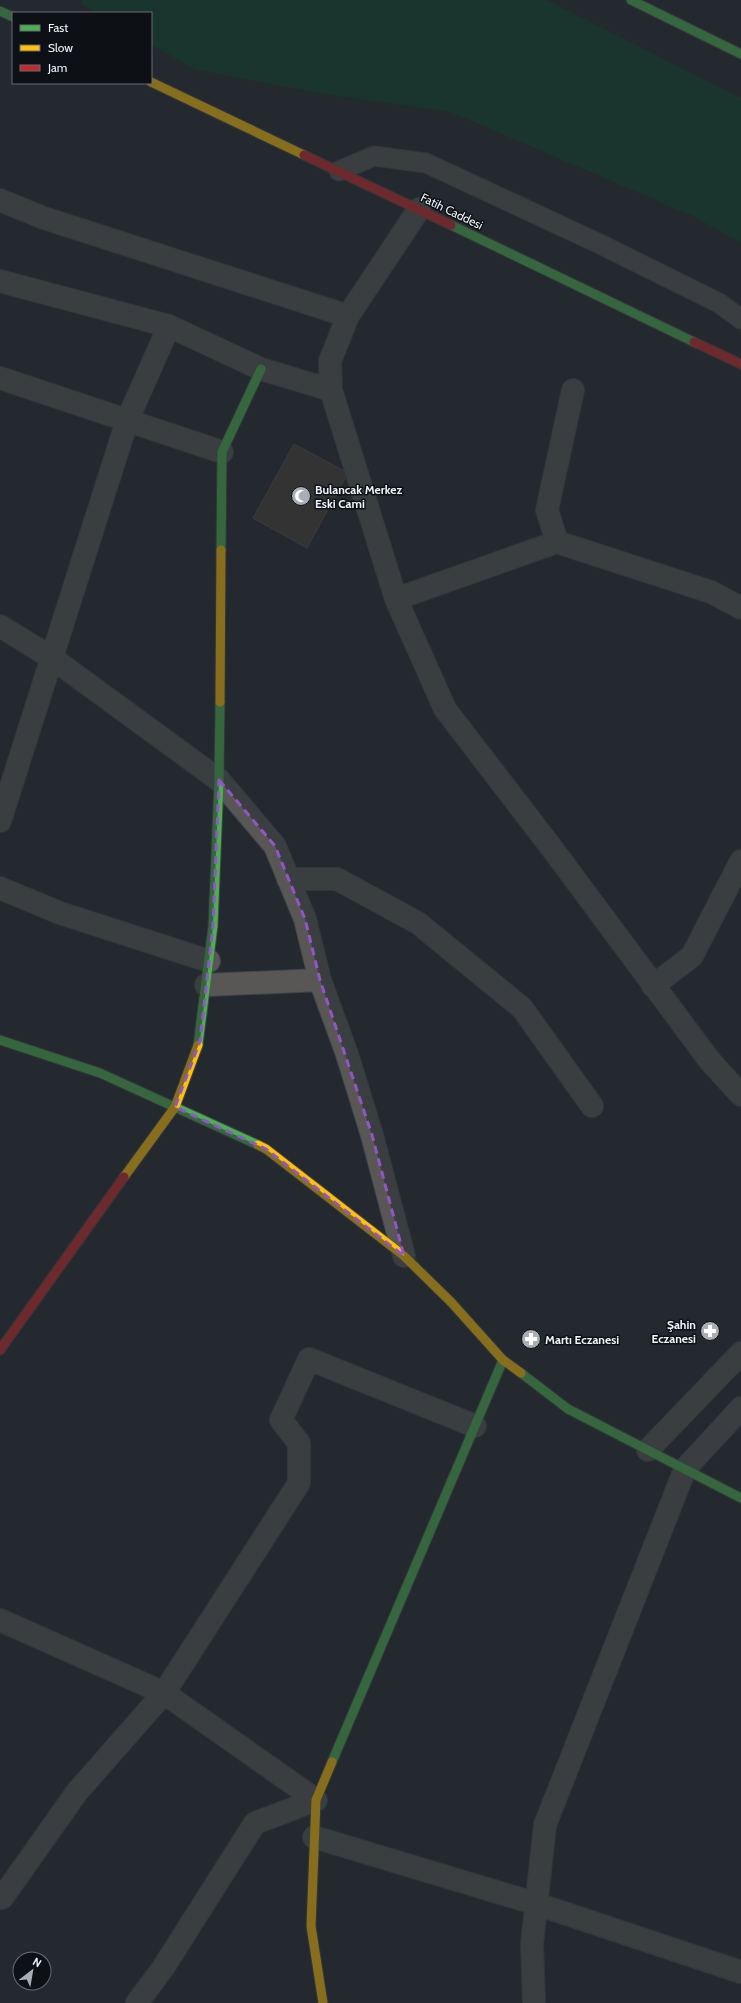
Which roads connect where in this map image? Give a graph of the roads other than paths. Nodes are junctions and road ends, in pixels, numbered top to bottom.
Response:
1 (632, 0) edge
2 (0, 11) edge
3 (12, 17) edge
4 (741, 54) edge
5 (152, 82) edge
6 (339, 171) junction
7 (0, 200) edge
8 (419, 209) junction
9 (0, 281) edge
10 (348, 316) junction
11 (741, 319) edge
12 (169, 326) junction
13 (741, 364) edge
14 (261, 369) junction
15 (0, 378) edge
16 (331, 390) junction
17 (573, 390) dead end
18 (127, 421) junction
19 (222, 452) junction
20 (557, 542) junction
21 (396, 600) junction
22 (741, 608) edge
23 (0, 626) edge
24 (52, 658) junction
25 (219, 780) junction
26 (0, 821) edge
27 (741, 861) edge
28 (288, 879) junction
29 (0, 888) edge
30 (209, 960) junction
31 (320, 980) junction
32 (206, 985) junction
33 (653, 986) junction
34 (0, 1040) edge
35 (741, 1095) edge
36 (592, 1106) dead end
37 (175, 1107) junction
38 (404, 1256) junction
39 (0, 1350) edge
40 (741, 1353) edge
41 (503, 1360) junction
42 (741, 1408) edge
43 (475, 1426) junction
44 (648, 1450) junction
45 (685, 1470) junction
46 (741, 1498) edge
47 (0, 1620) edge
48 (164, 1693) junction
49 (316, 1800) junction
50 (314, 1837) junction
51 (0, 1897) edge
52 (537, 1904) junction
53 (741, 1972) edge
54 (137, 2003) edge
55 (323, 2003) edge
56 (534, 2003) edge

1 - 4 main road
2 - 3 main road
5 - 6 main road, Fatih Caddesi
6 - 8 main road, Fatih Caddesi
6 - 11 lane
7 - 10 street
8 - 10 street
8 - 13 main road, Fatih Caddesi
9 - 12 street
10 - 16 street
12 - 14 street
12 - 18 street
14 - 16 street
14 - 19 main road
15 - 18 street
16 - 21 street
17 - 20 street
18 - 19 street
18 - 24 street
19 - 25 main road
20 - 21 street
20 - 22 street
21 - 33 street
23 - 24 street
24 - 25 street
24 - 26 street
25 - 28 street
25 - 30 main road
27 - 33 street
28 - 31 street
28 - 36 street
29 - 30 street
30 - 32 main road
31 - 32 street
31 - 38 street
32 - 37 main road
33 - 35 street
34 - 37 main road
37 - 38 main road
37 - 39 main road
38 - 41 main road
40 - 44 street
41 - 43 main road
41 - 44 main road
42 - 45 street
43 - 48 street
43 - 49 main road
44 - 45 main road
45 - 46 main road
45 - 52 street
47 - 48 street
48 - 49 street
48 - 51 street
49 - 50 main road
49 - 54 street
50 - 52 street
50 - 55 main road
52 - 53 street
52 - 56 street

